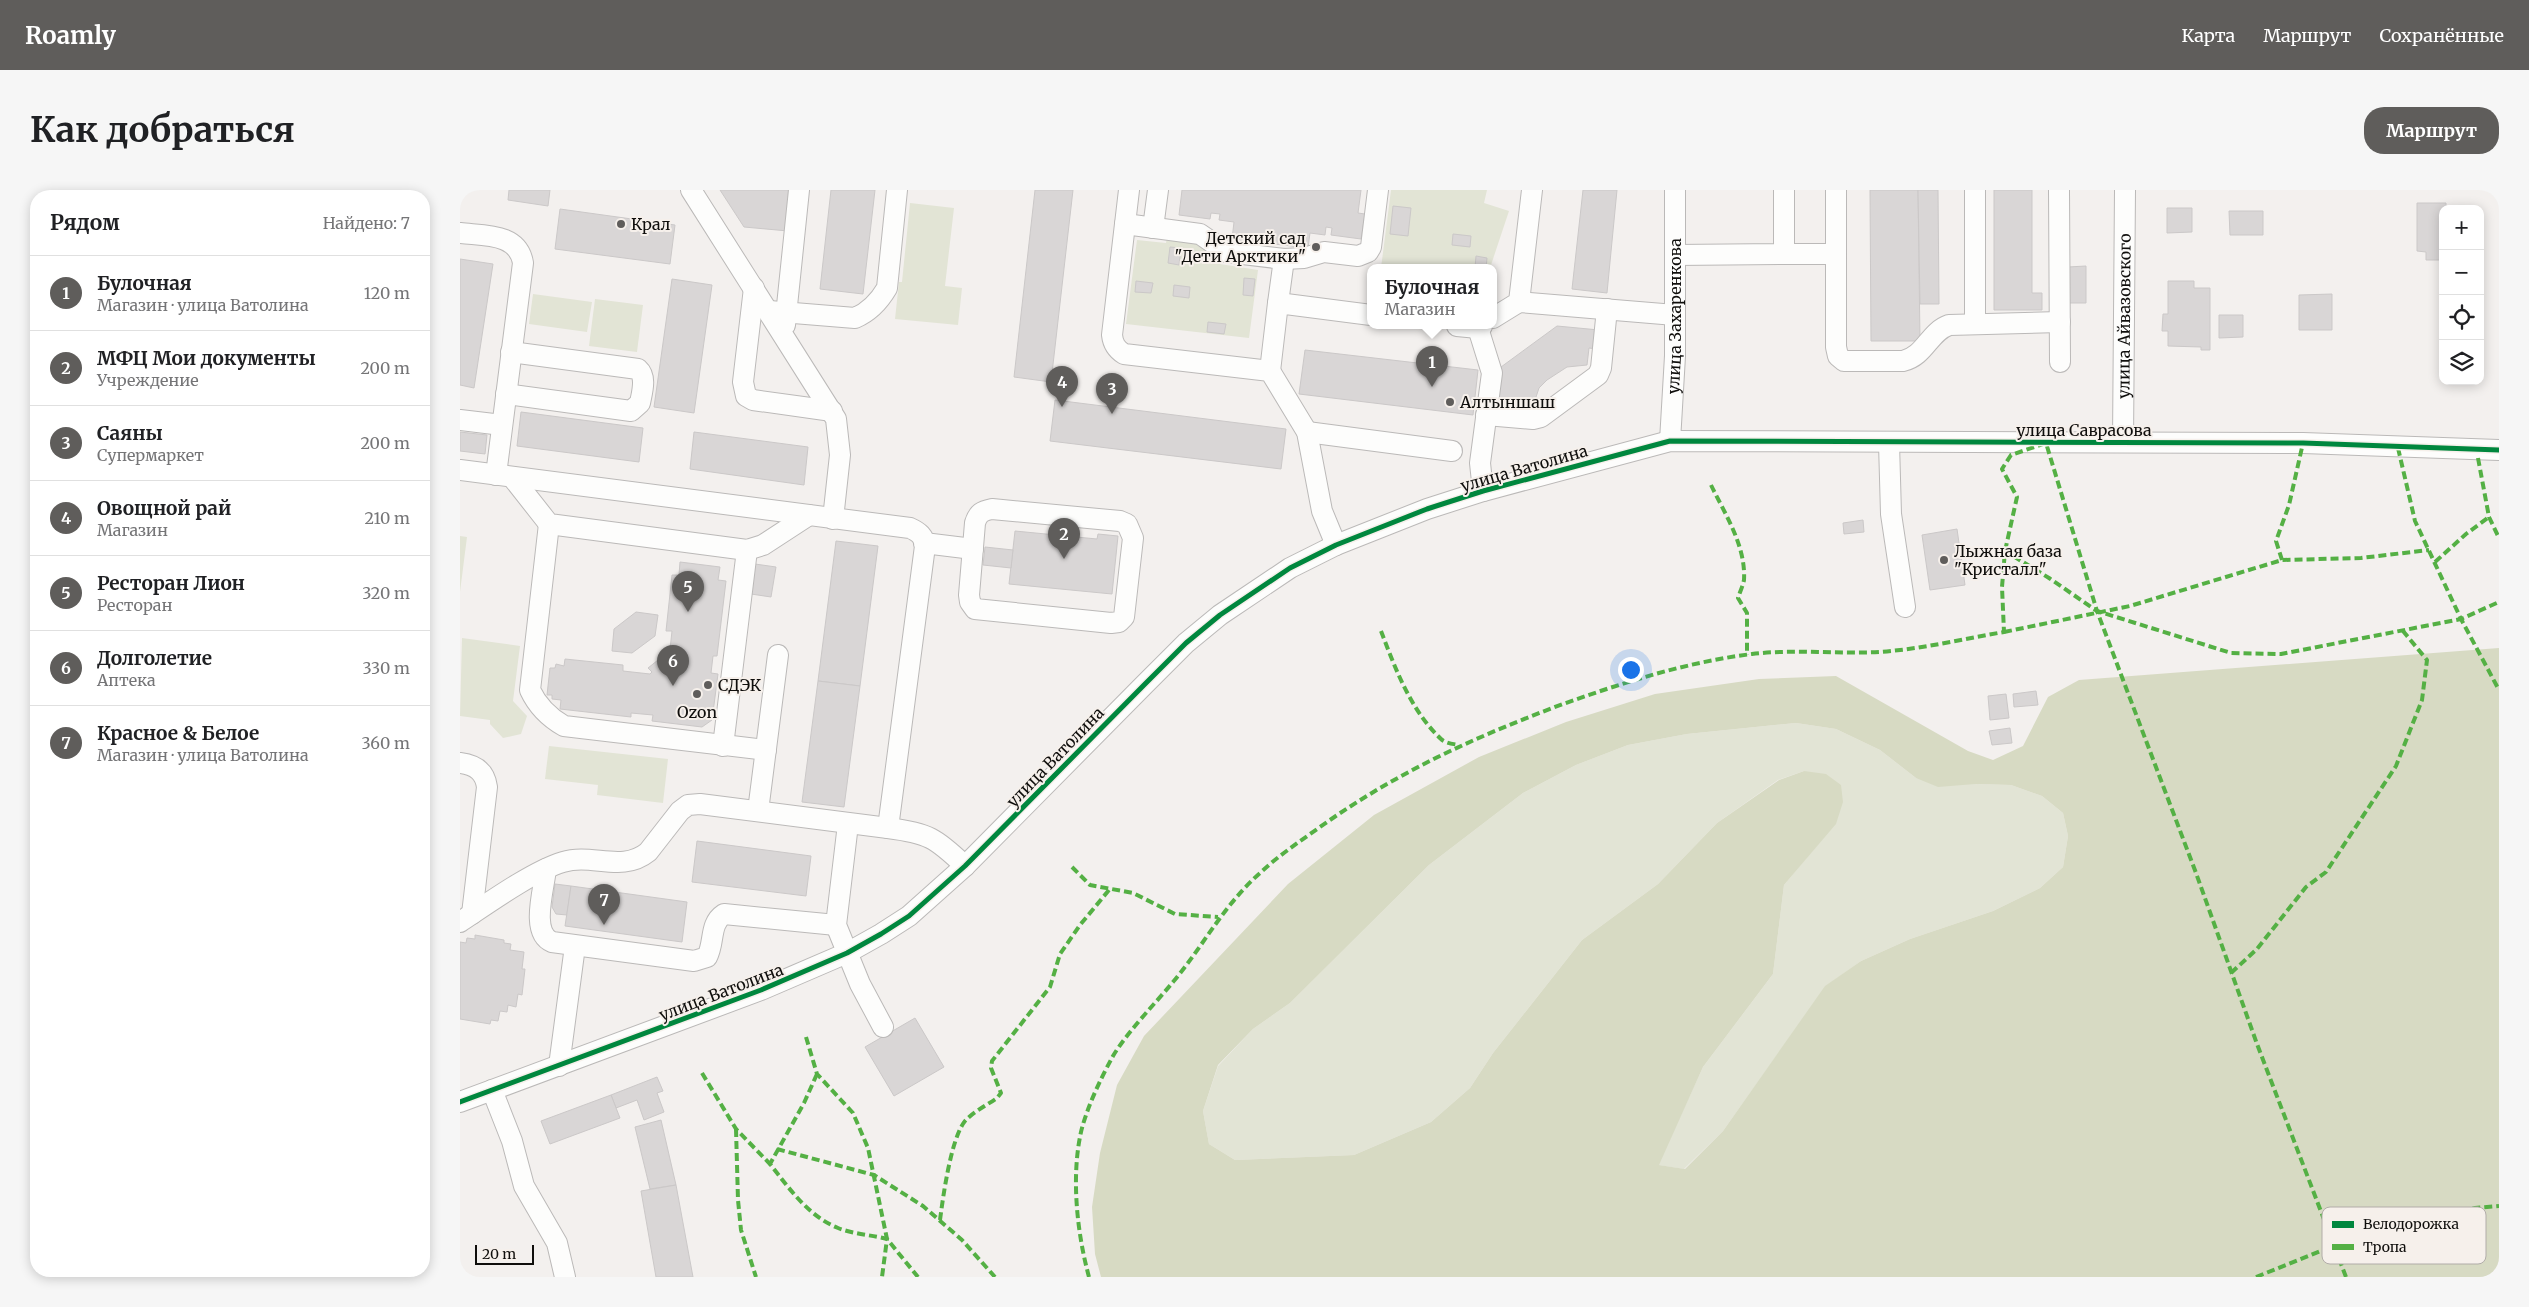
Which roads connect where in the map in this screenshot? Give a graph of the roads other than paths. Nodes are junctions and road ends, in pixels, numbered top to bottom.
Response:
1 (691, 190) edge
2 (799, 190) edge
3 (897, 190) edge
4 (1129, 190) edge
5 (1158, 190) edge
6 (1378, 190) edge
7 (1532, 190) edge
8 (1675, 190) edge
9 (1784, 190) edge
10 (1836, 190) edge
11 (1975, 190) edge
12 (2059, 190) edge
13 (2125, 190) edge
14 (1125, 224) junction
15 (1153, 228) junction
16 (460, 233) edge
17 (1784, 254) junction
18 (1836, 254) junction
19 (1675, 255) junction
20 (1284, 259) junction
21 (754, 288) junction
22 (1520, 302) junction
23 (1278, 303) junction
24 (1607, 309) junction
25 (777, 312) junction
26 (1367, 314) edge
27 (1675, 315) junction
28 (1497, 316) edge
29 (2060, 322) junction
30 (1975, 323) junction
31 (1485, 329) edge
32 (511, 352) junction
33 (2060, 362) dead end
34 (1270, 371) junction
35 (506, 394) junction
36 (832, 411) junction
37 (1486, 415) junction
38 (460, 420) edge
39 (502, 425) junction
40 (1307, 432) junction
41 (1670, 441) junction
42 (2123, 442) junction
43 (1889, 443) junction
44 (2499, 450) edge
45 (1452, 451) dead end
46 (460, 470) edge
47 (504, 476) junction
48 (1483, 491) junction
49 (809, 515) junction
50 (833, 518) junction
51 (549, 524) junction
52 (924, 543) junction
53 (1336, 545) junction
54 (973, 549) junction
55 (747, 550) junction
56 (1905, 607) dead end
57 (778, 655) dead end
58 (723, 746) junction
59 (766, 750) junction
60 (460, 763) edge
61 (758, 811) junction
62 (848, 824) junction
63 (888, 828) junction
64 (966, 866) junction
65 (546, 869) junction
66 (513, 890) junction
67 (543, 893) junction
68 (466, 918) edge
69 (836, 925) junction
70 (575, 946) junction
71 (847, 953) junction
72 (883, 1027) dead end
73 (559, 1066) junction
74 (492, 1090) junction
75 (460, 1102) edge
76 (565, 1277) edge

1 - 21 street
2 - 25 street
3 - 25 street
4 - 14 street
5 - 15 street
6 - 20 street
7 - 22 street
8 - 19 street, улица Захаренкова
9 - 17 street
10 - 18 street
11 - 30 street
12 - 29 street
13 - 42 street, улица Айвазовского
14 - 15 street
14 - 34 street
15 - 20 street
16 - 32 street
17 - 18 street
17 - 19 street
18 - 30 street
19 - 27 street, улица Захаренкова
20 - 23 street
21 - 25 street
21 - 36 street
22 - 24 street
22 - 28 street
23 - 26 street
23 - 34 street
24 - 27 street
24 - 37 street
25 - 36 street
27 - 41 street, улица Захаренкова
29 - 30 street
29 - 33 street
31 - 37 street
32 - 35 street
32 - 35 street
34 - 40 street
35 - 39 street
36 - 50 street
37 - 48 street
38 - 39 street
39 - 47 street
40 - 45 street
40 - 53 street
41 - 43 street, улица Саврасова
41 - 48 street, улица Ватолина
42 - 43 street, улица Саврасова
42 - 44 street, улица Саврасова
43 - 56 street
46 - 47 street
47 - 49 street
47 - 51 street
48 - 53 street, улица Ватолина
49 - 50 street
49 - 55 street
50 - 52 street
51 - 55 street
51 - 58 street
52 - 54 street
52 - 63 street
53 - 64 street, улица Ватолина
54 - 54 street
55 - 58 street
57 - 59 street
58 - 59 street
59 - 61 street
60 - 68 street
61 - 62 street
61 - 65 street
62 - 63 street
62 - 69 street
63 - 64 street
64 - 71 street, улица Ватолина
65 - 66 street
65 - 67 street
66 - 67 street
66 - 68 street
67 - 70 street
69 - 70 street
69 - 71 street
70 - 73 street
71 - 72 street
71 - 73 street, улица Ватолина
73 - 74 street, улица Ватолина
74 - 75 street, улица Ватолина
74 - 76 street

